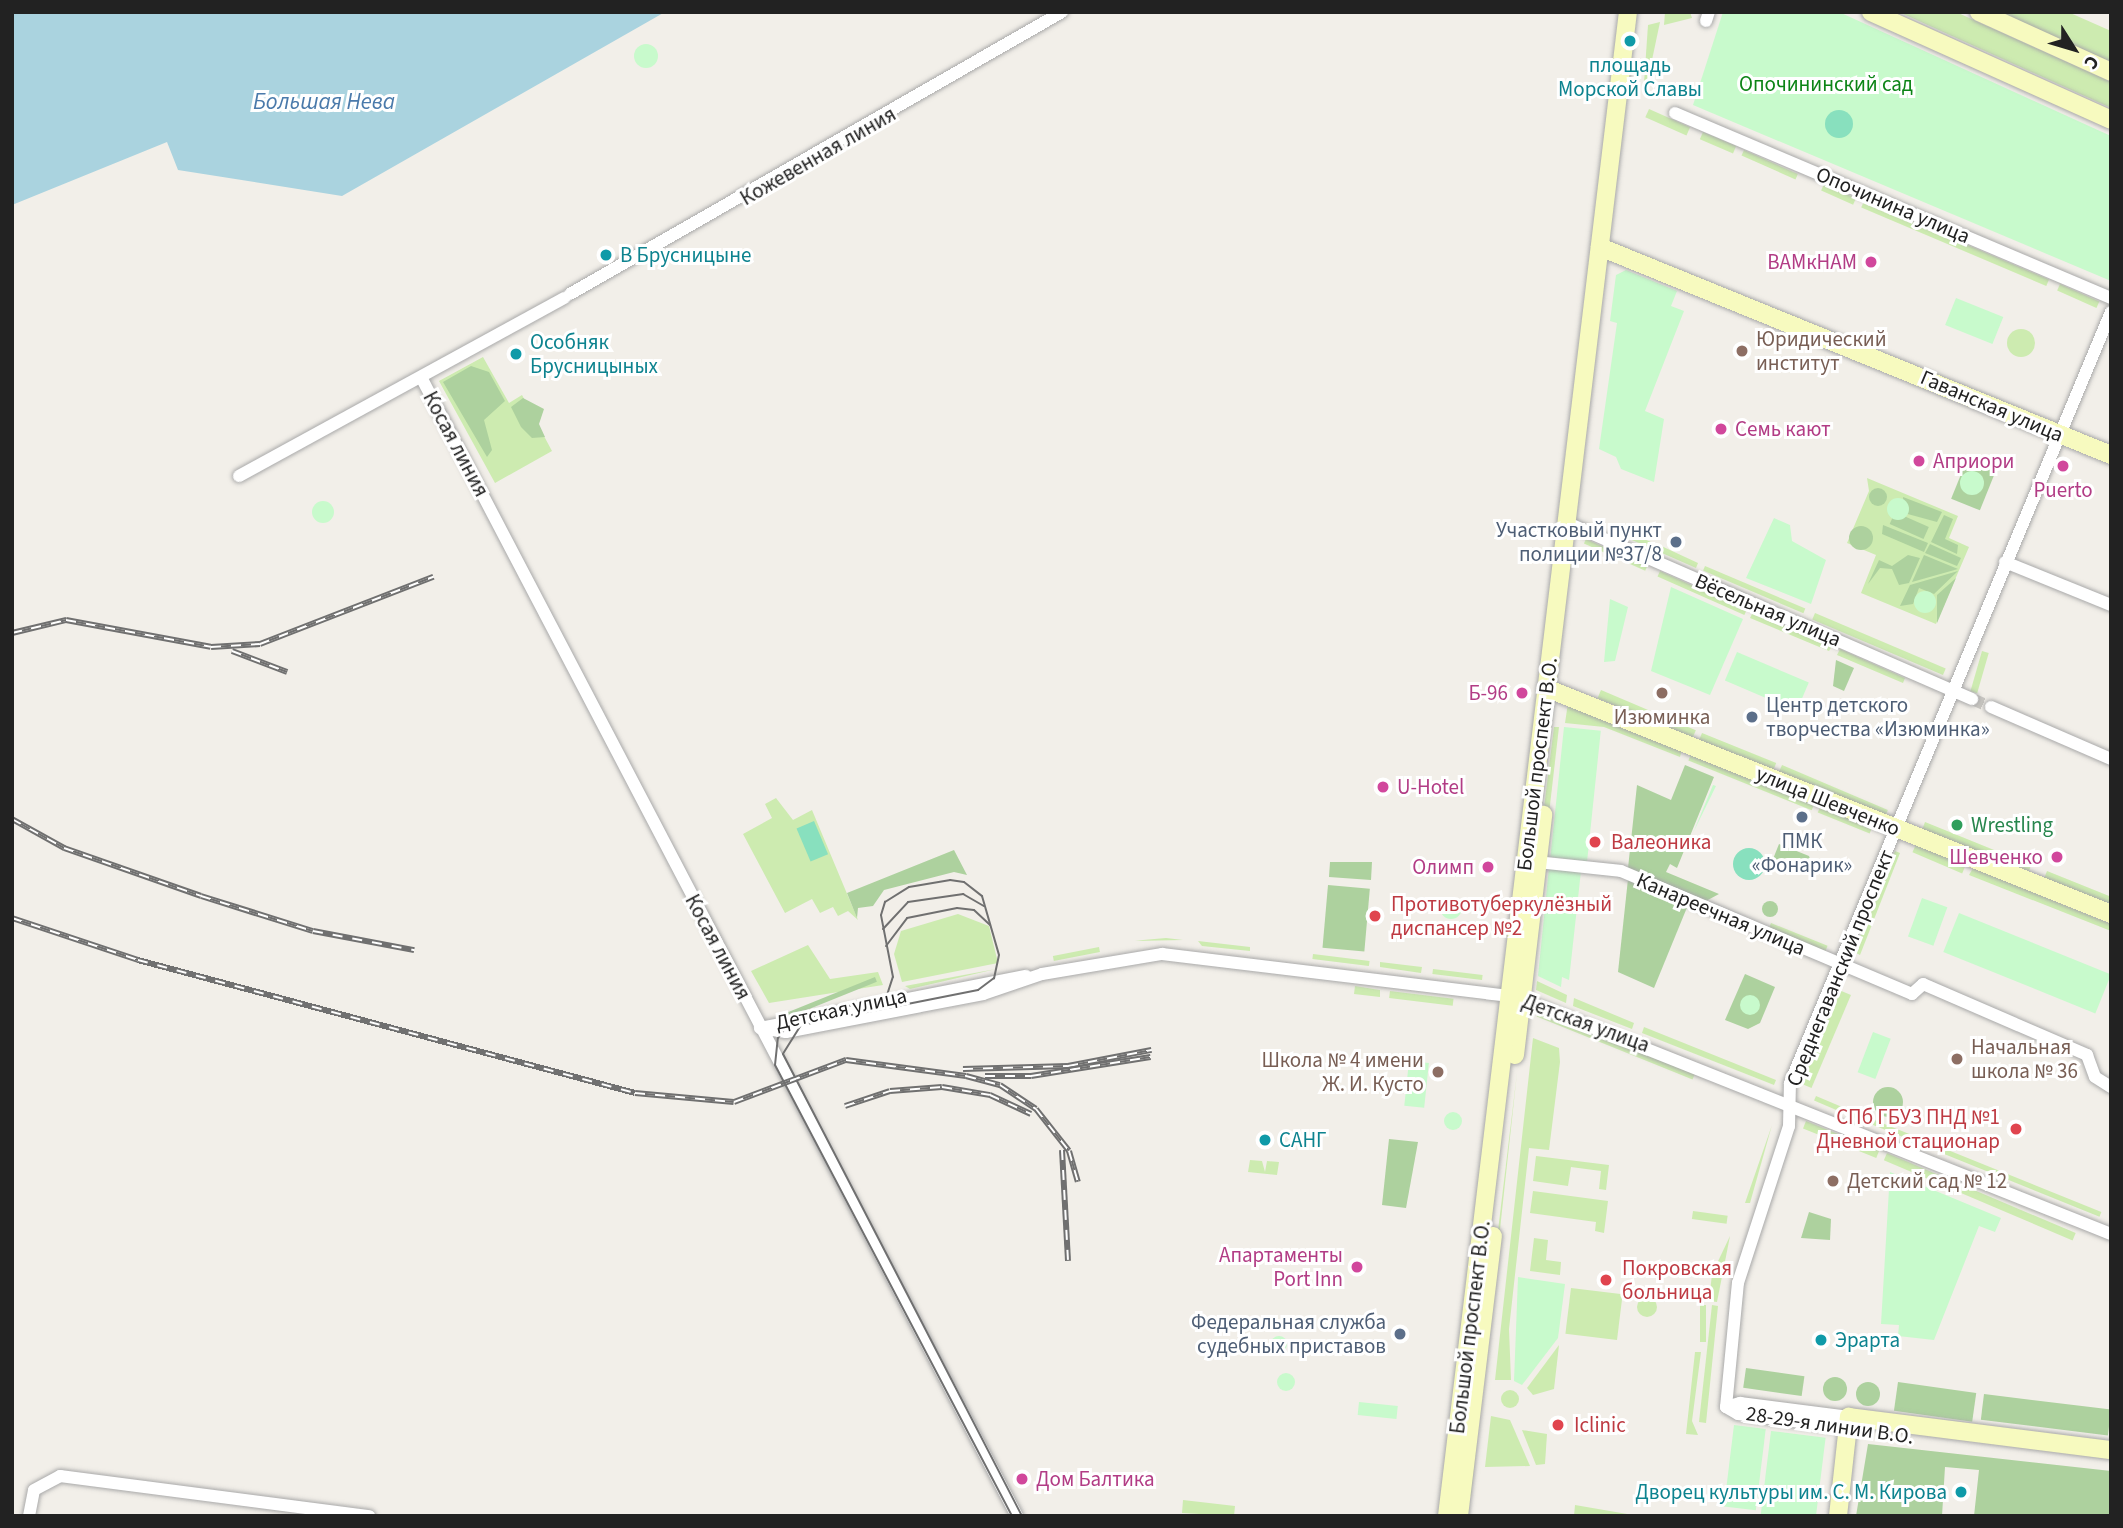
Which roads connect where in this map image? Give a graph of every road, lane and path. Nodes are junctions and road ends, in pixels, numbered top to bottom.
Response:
1 (1062, 12) edge
2 (1628, 12) edge
3 (1639, 12) edge
4 (1871, 12) edge
5 (1979, 12) edge
6 (2111, 72) edge
7 (1624, 91) junction
8 (1675, 113) dead end
9 (2111, 120) edge
10 (1605, 248) junction
11 (2111, 298) edge
12 (2111, 312) edge
13 (421, 377) junction
14 (2059, 433) junction
15 (2111, 455) edge
16 (239, 476) dead end
17 (1571, 524) junction
18 (2005, 562) junction
19 (2111, 605) edge
20 (1551, 688) junction
21 (1952, 690) junction
22 (1972, 699) tunnel mouth
23 (1990, 708) tunnel mouth
24 (2111, 759) edge
25 (1895, 828) junction
26 (1537, 862) junction
27 (2111, 914) edge
28 (1839, 964) junction
29 (1514, 997) junction
30 (760, 1028) junction
31 (2111, 1087) edge
32 (1789, 1103) junction
33 (2111, 1234) edge
34 (1727, 1407) joint
35 (1849, 1423) junction
36 (2111, 1450) edge
37 (2111, 1462) edge
38 (29, 1516) edge
39 (369, 1516) edge
40 (1017, 1516) edge
41 (1447, 1516) edge
42 (1459, 1516) edge
43 (1838, 1516) edge

1 - 13 street, Кожевенная линия
2 - 7 main road, Большой проспект В.О.
3 - 7 main road, Большой проспект В.О.
4 - 9 main road
5 - 6 main road
7 - 10 main road, Большой проспект В.О.
8 - 11 street, Опочинина улица
10 - 14 main road, Гаванская улица
10 - 17 main road, Большой проспект В.О.
12 - 14 street, Среднегаванский проспект
13 - 16 street, Кожевенная линия
13 - 30 street, Косая линия
14 - 15 main road, Гаванская улица
14 - 18 street, Среднегаванский проспект
17 - 20 main road, Большой проспект В.О.
17 - 21 street, Вёсельная улица
18 - 19 street
18 - 21 street, Среднегаванский проспект
20 - 25 main road, улица Шевченко
20 - 26 main road, Большой проспект В.О.
20 - 29 main road, Большой проспект В.О.
21 - 22 street, Вёсельная улица
21 - 25 street, Среднегаванский проспект
23 - 24 street
25 - 27 main road, улица Шевченко
25 - 28 street, Среднегаванский проспект
26 - 28 street, Канареечная улица
26 - 29 main road, Большой проспект В.О.
28 - 31 street, Канареечная улица
28 - 32 street, Среднегаванский проспект
29 - 30 street, Детская улица
29 - 32 street, Детская улица
29 - 41 main road, Большой проспект В.О.
29 - 42 main road, Большой проспект В.О.
30 - 40 street, Косая линия
32 - 33 street, Детская улица
32 - 34 street, Среднегаванский проспект
34 - 35 street, 28-29-я линии В.О.
35 - 36 main road, 28-29-я линии В.О.
35 - 37 main road, 28-29-я линии В.О.
35 - 43 main road
38 - 39 street

